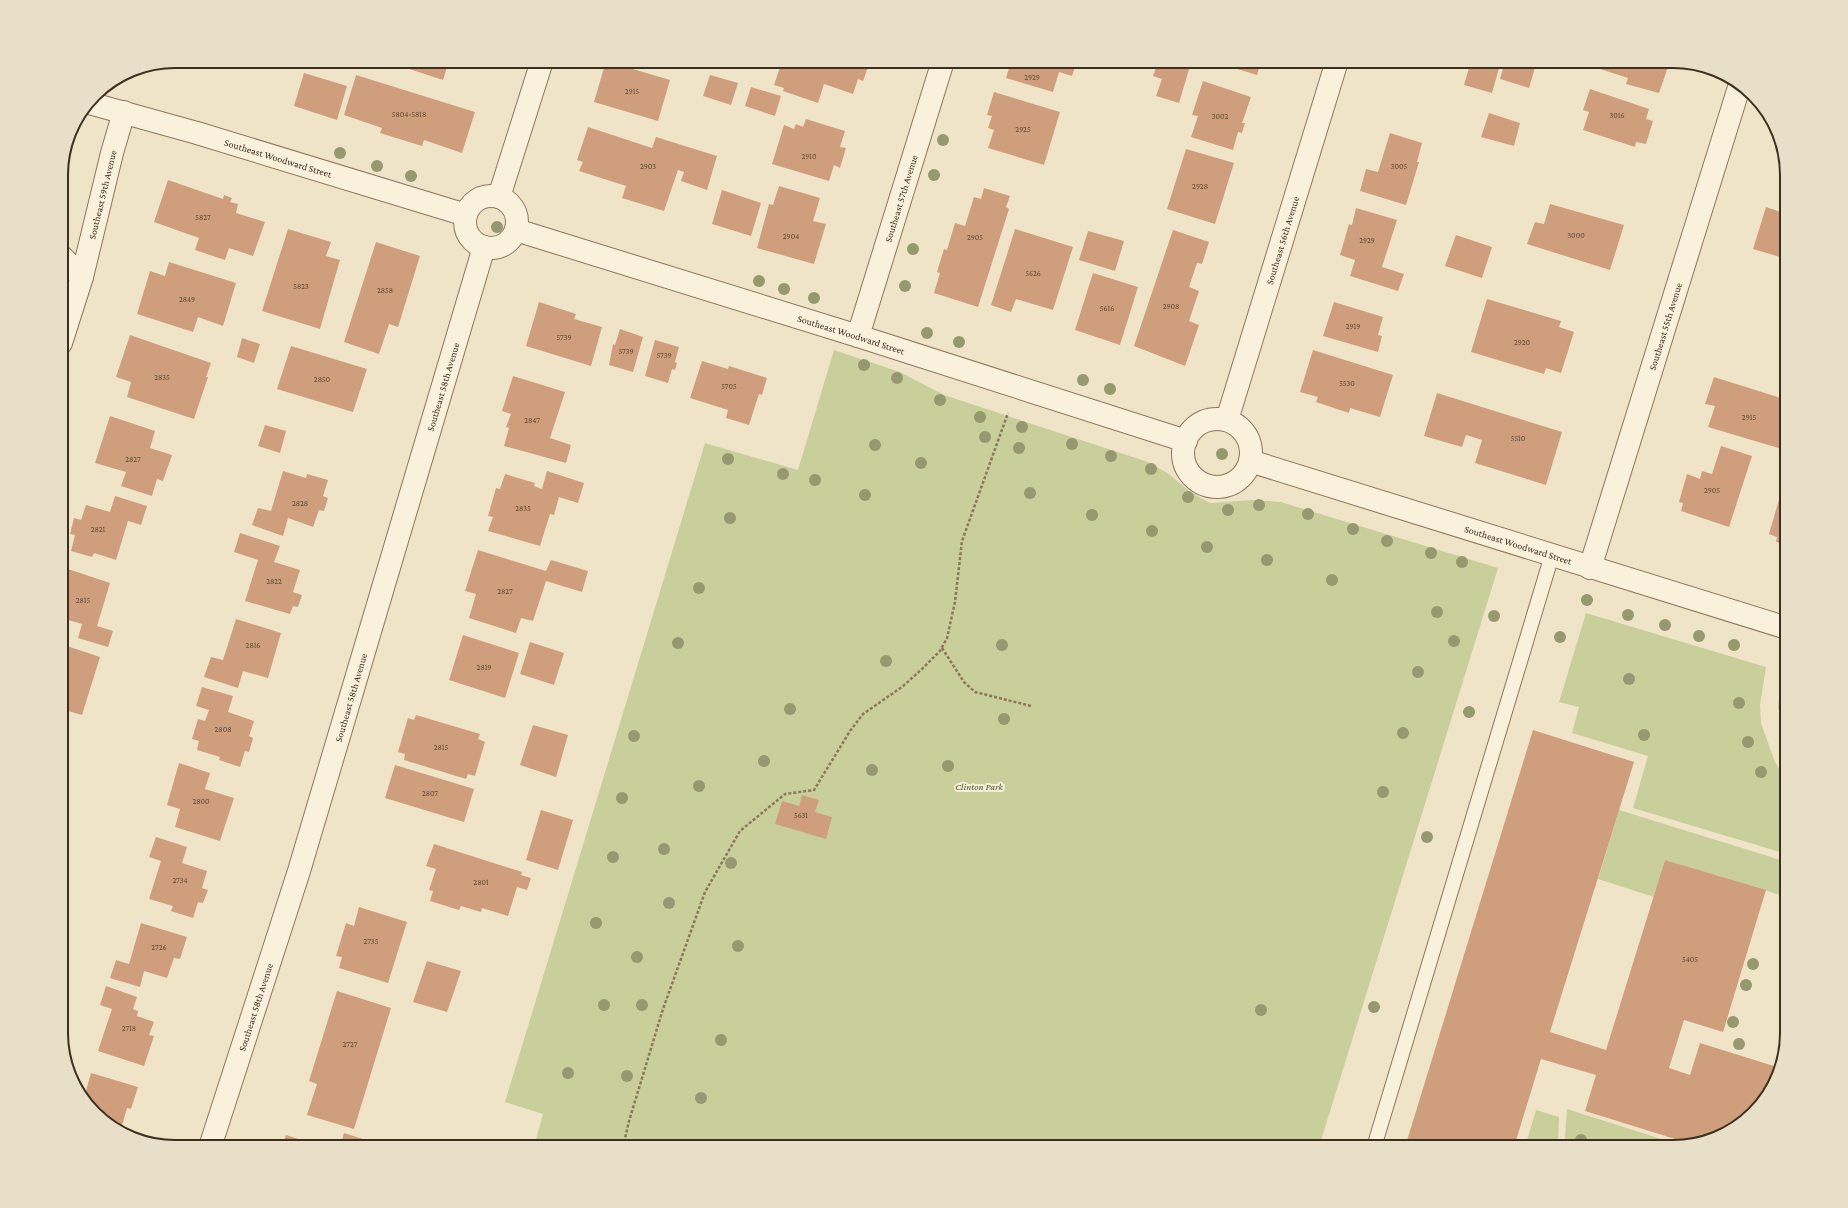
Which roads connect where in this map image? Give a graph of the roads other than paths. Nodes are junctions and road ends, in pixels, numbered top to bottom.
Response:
1 (540, 68) edge
2 (941, 68) edge
3 (1335, 68) edge
4 (1738, 91) edge
5 (95, 105) edge
6 (124, 112) junction
7 (499, 197) junction
8 (466, 215) junction
9 (516, 230) junction
10 (484, 247) junction
11 (68, 263) edge
12 (82, 277) junction
13 (68, 321) edge
14 (858, 336) junction
15 (1227, 420) junction
16 (1186, 440) junction
17 (1250, 461) junction
18 (1552, 555) junction
19 (1590, 568) junction
20 (1780, 626) edge
21 (212, 1140) edge
22 (1376, 1140) edge

1 - 7 street
2 - 14 street, Southeast 57th Avenue
3 - 15 street, Southeast 56th Avenue
4 - 19 street, Southeast 55th Avenue
5 - 6 street, Southeast Woodward Street
6 - 8 street, Southeast Woodward Street
6 - 12 street, Southeast 59th Avenue
7 - 8 street
7 - 9 street
8 - 10 street
9 - 10 street
9 - 14 street, Southeast Woodward Street
10 - 21 street, Southeast 58th Avenue
11 - 12 street
12 - 13 street, Southeast 59th Avenue
14 - 16 street, Southeast Woodward Street
15 - 16 street
15 - 17 street
16 - 17 street
17 - 18 street, Southeast Woodward Street
18 - 19 street, Southeast Woodward Street
18 - 22 lane
19 - 20 street, Southeast Woodward Street

